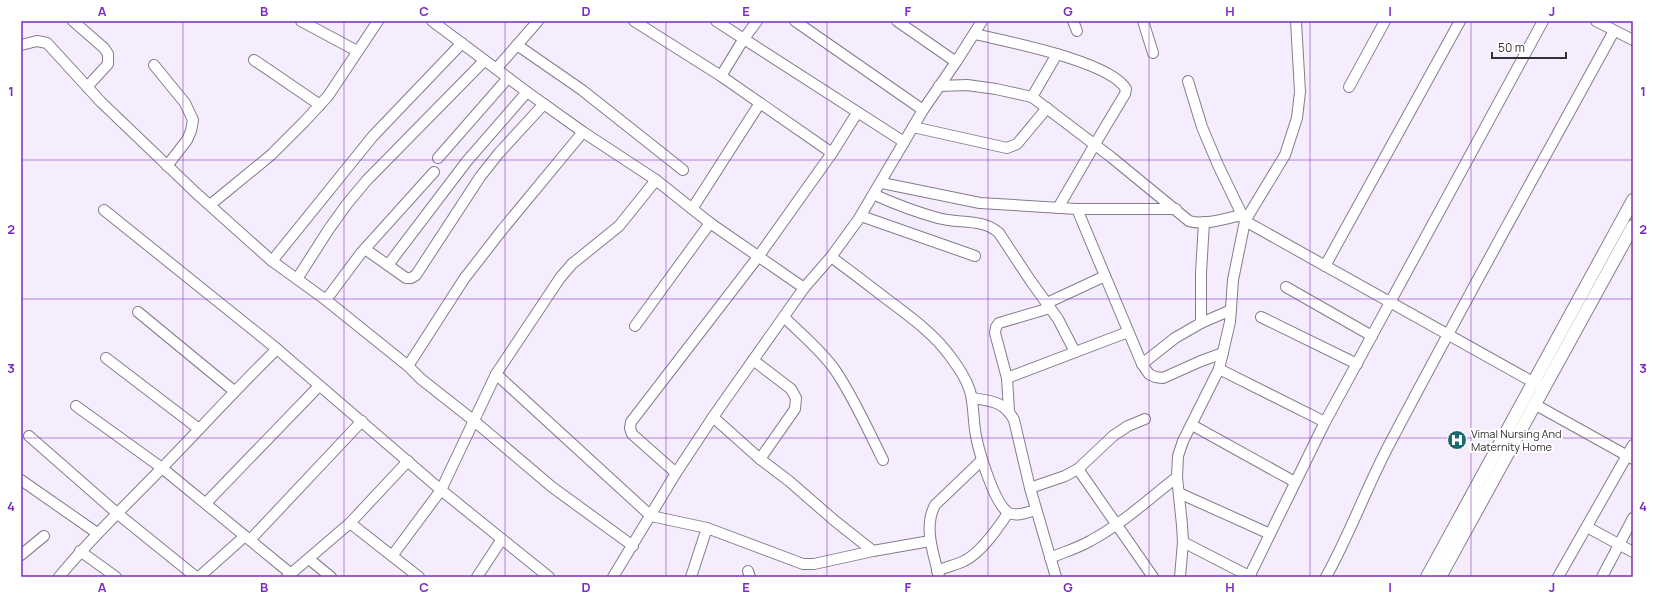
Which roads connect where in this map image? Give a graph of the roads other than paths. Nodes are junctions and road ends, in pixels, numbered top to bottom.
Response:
1 (73, 21) edge
2 (301, 21) edge
3 (378, 21) edge
4 (432, 21) edge
5 (538, 21) edge
6 (634, 21) edge
7 (716, 21) edge
8 (758, 21) edge
9 (795, 21) edge
10 (897, 21) edge
11 (982, 21) edge
12 (1073, 21) edge
13 (1143, 21) edge
14 (1296, 21) edge
15 (1385, 21) edge
16 (1460, 21) edge
17 (1543, 21) edge
18 (1596, 21) edge
19 (1078, 31) dead end
20 (1614, 31) junction
21 (975, 34) junction
22 (743, 40) junction
23 (1633, 40) edge
24 (462, 43) junction
25 (21, 45) edge
26 (517, 45) junction
27 (357, 51) junction
28 (1153, 53) dead end
29 (1057, 54) junction
30 (254, 60) dead end
31 (484, 61) junction
32 (956, 62) junction
33 (154, 65) dead end
34 (496, 69) junction
35 (721, 76) junction
36 (508, 78) junction
37 (1188, 81) dead end
38 (939, 86) junction
39 (87, 87) junction
40 (1349, 87) dead end
41 (527, 92) junction
42 (1032, 97) junction
43 (760, 103) junction
44 (544, 104) junction
45 (320, 105) junction
46 (1047, 108) junction
47 (923, 110) junction
48 (857, 112) junction
49 (913, 127) junction
50 (583, 132) junction
51 (904, 142) junction
52 (1095, 144) junction
53 (832, 152) junction
54 (438, 158) dead end
55 (167, 166) junction
56 (683, 170) dead end
57 (434, 172) dead end
58 (656, 180) junction
59 (882, 183) junction
60 (875, 194) junction
61 (1633, 200) edge
62 (210, 205) junction
63 (1058, 208) junction
64 (692, 209) junction
65 (1077, 209) junction
66 (1176, 209) junction
67 (104, 210) dead end
68 (861, 216) junction
69 (1244, 218) junction
70 (1204, 222) junction
71 (710, 223) junction
72 (1633, 226) edge
73 (365, 249) junction
74 (975, 256) dead end
75 (758, 257) junction
76 (831, 257) junction
77 (272, 261) junction
78 (388, 265) junction
79 (1325, 266) junction
80 (1105, 276) junction
81 (297, 279) junction
82 (1286, 287) dead end
83 (804, 288) junction
84 (326, 300) junction
85 (1390, 302) junction
86 (1049, 305) junction
87 (1231, 310) junction
88 (138, 312) dead end
89 (784, 317) junction
90 (1261, 317) dead end
91 (1201, 323) junction
92 (635, 326) dead end
93 (1128, 332) junction
94 (1447, 334) junction
95 (1372, 336) junction
96 (276, 350) junction
97 (1075, 352) junction
98 (1223, 354) junction
99 (106, 358) dead end
100 (753, 360) junction
101 (1142, 364) junction
102 (1357, 364) junction
103 (408, 366) junction
104 (1219, 369) junction
105 (496, 374) junction
106 (1007, 378) junction
107 (1534, 382) junction
108 (319, 386) junction
109 (1545, 389) junction
110 (234, 391) junction
111 (972, 398) junction
112 (1536, 405) junction
113 (76, 406) dead end
114 (1009, 411) junction
115 (713, 417) junction
116 (1145, 419) dead end
117 (473, 420) junction
118 (362, 421) junction
119 (1325, 422) junction
120 (1192, 425) junction
121 (199, 429) junction
122 (29, 436) dead end
123 (1633, 445) edge
124 (1630, 457) edge
125 (760, 458) junction
126 (883, 460) dead end
127 (982, 460) junction
128 (408, 461) junction
129 (162, 468) junction
130 (1078, 469) junction
131 (676, 473) junction
132 (1177, 477) junction
133 (21, 480) edge
134 (1295, 482) junction
135 (1030, 488) junction
136 (441, 490) junction
137 (1179, 493) junction
138 (206, 503) junction
139 (1036, 510) junction
140 (1008, 513) junction
141 (118, 514) junction
142 (651, 516) junction
143 (1633, 518) edge
144 (350, 523) junction
145 (1117, 523) junction
146 (1586, 527) junction
147 (707, 528) junction
148 (97, 533) junction
149 (1270, 534) junction
150 (44, 536) dead end
151 (248, 538) junction
152 (502, 539) junction
153 (930, 542) junction
154 (1183, 542) junction
155 (1618, 544) junction
156 (633, 546) junction
157 (80, 551) junction
158 (874, 551) junction
159 (1633, 552) edge
160 (21, 556) edge
161 (392, 556) junction
162 (1050, 558) junction
163 (310, 559) junction
164 (938, 574) edge
165 (288, 575) edge
166 (325, 575) edge
167 (546, 576) edge
168 (58, 577) edge
169 (116, 577) edge
170 (198, 577) edge
171 (419, 577) edge
172 (478, 577) edge
173 (613, 577) edge
174 (691, 577) edge
175 (1056, 577) edge
176 (1154, 577) edge
177 (1180, 577) edge
178 (1250, 577) edge
179 (1326, 577) edge
180 (1426, 577) edge
181 (1440, 577) edge
182 (1558, 577) edge
183 (1602, 577) edge

1 - 39 street
2 - 27 street
3 - 27 street
4 - 24 street
5 - 26 street
6 - 35 street
7 - 22 street
8 - 22 street
9 - 47 street
10 - 32 street
11 - 21 street
12 - 19 street
13 - 28 street
14 - 69 street
15 - 40 street
16 - 79 street
17 - 85 street
18 - 20 street
20 - 23 street
20 - 94 street
21 - 29 street
21 - 32 street
22 - 35 street
22 - 48 street
24 - 31 street
24 - 77 street
25 - 39 street
26 - 34 street
26 - 56 street
27 - 45 street
29 - 42 street
29 - 52 street
30 - 45 street
31 - 34 street
31 - 81 street
32 - 38 street
33 - 55 street
34 - 36 street
35 - 43 street
36 - 41 street
36 - 54 street
37 - 69 street
38 - 42 street
38 - 47 street
39 - 55 street
41 - 44 street
41 - 78 street
42 - 46 street
43 - 53 street
43 - 64 street
44 - 50 street
44 - 78 street
45 - 62 street
46 - 49 street
46 - 52 street
47 - 49 street
48 - 51 street
48 - 53 street
49 - 51 street
50 - 58 street
50 - 103 street
51 - 59 street
52 - 63 street
52 - 66 street
53 - 75 street
55 - 62 street
57 - 73 street
58 - 64 street
58 - 105 street
59 - 60 street
59 - 63 street
60 - 68 street
60 - 86 street
61 - 107 main road
62 - 77 street
63 - 65 street
64 - 71 street
65 - 66 street
65 - 80 street
66 - 70 street
67 - 96 street
68 - 74 street
68 - 76 street
69 - 70 street
69 - 79 street
69 - 87 street
70 - 91 street
71 - 75 street
71 - 92 street
72 - 109 main road
73 - 78 street
73 - 84 street
75 - 83 street
75 - 131 street
76 - 83 street
76 - 111 street
77 - 81 street
79 - 85 street
80 - 86 street
80 - 93 street
81 - 84 street
82 - 95 street
83 - 89 street
84 - 103 street
85 - 94 street
85 - 95 street
86 - 97 street
86 - 106 street
87 - 91 street
87 - 98 street
88 - 110 street
89 - 100 street
89 - 126 street
90 - 102 street
91 - 101 street
93 - 97 street
93 - 101 street
94 - 107 street
94 - 179 street
95 - 102 street
96 - 108 street
96 - 110 street
97 - 106 street
98 - 101 street
98 - 104 street
99 - 121 street
100 - 115 street
100 - 125 street
102 - 119 street
103 - 117 street
104 - 119 street
104 - 120 street
105 - 117 street
105 - 142 street
106 - 114 street
107 - 109 street
107 - 180 main road
108 - 118 street
108 - 138 street
109 - 112 main road
110 - 121 street
111 - 114 street
111 - 127 street
112 - 124 street
112 - 181 main road
113 - 129 street
114 - 135 street
115 - 125 street
115 - 131 street
116 - 130 street
117 - 136 street
117 - 156 street
118 - 128 street
118 - 151 street
119 - 134 street
120 - 132 street
120 - 134 street
121 - 129 street
122 - 141 street
123 - 124 street
124 - 146 street
125 - 158 street
127 - 140 street
127 - 153 street
128 - 136 street
128 - 144 street
129 - 138 street
129 - 141 street
130 - 135 street
130 - 145 street
131 - 142 street
132 - 137 street
132 - 145 street
133 - 148 street
134 - 149 street
135 - 139 street
136 - 152 street
136 - 161 street
137 - 149 street
137 - 154 street
138 - 151 street
139 - 140 street
139 - 162 street
140 - 164 street
141 - 148 street
141 - 170 street
142 - 147 street
142 - 156 street
143 - 155 street
144 - 161 street
144 - 163 street
145 - 162 street
145 - 176 street
146 - 155 street
146 - 182 street
147 - 158 street
147 - 174 street
148 - 157 street
149 - 178 street
150 - 160 street
151 - 165 street
151 - 170 street
152 - 167 street
152 - 172 street
153 - 158 street
153 - 164 street
154 - 177 street
154 - 178 street
155 - 159 street
155 - 183 street
156 - 173 street
157 - 168 street
157 - 169 street
161 - 171 street
162 - 175 street
163 - 165 street
163 - 166 street

